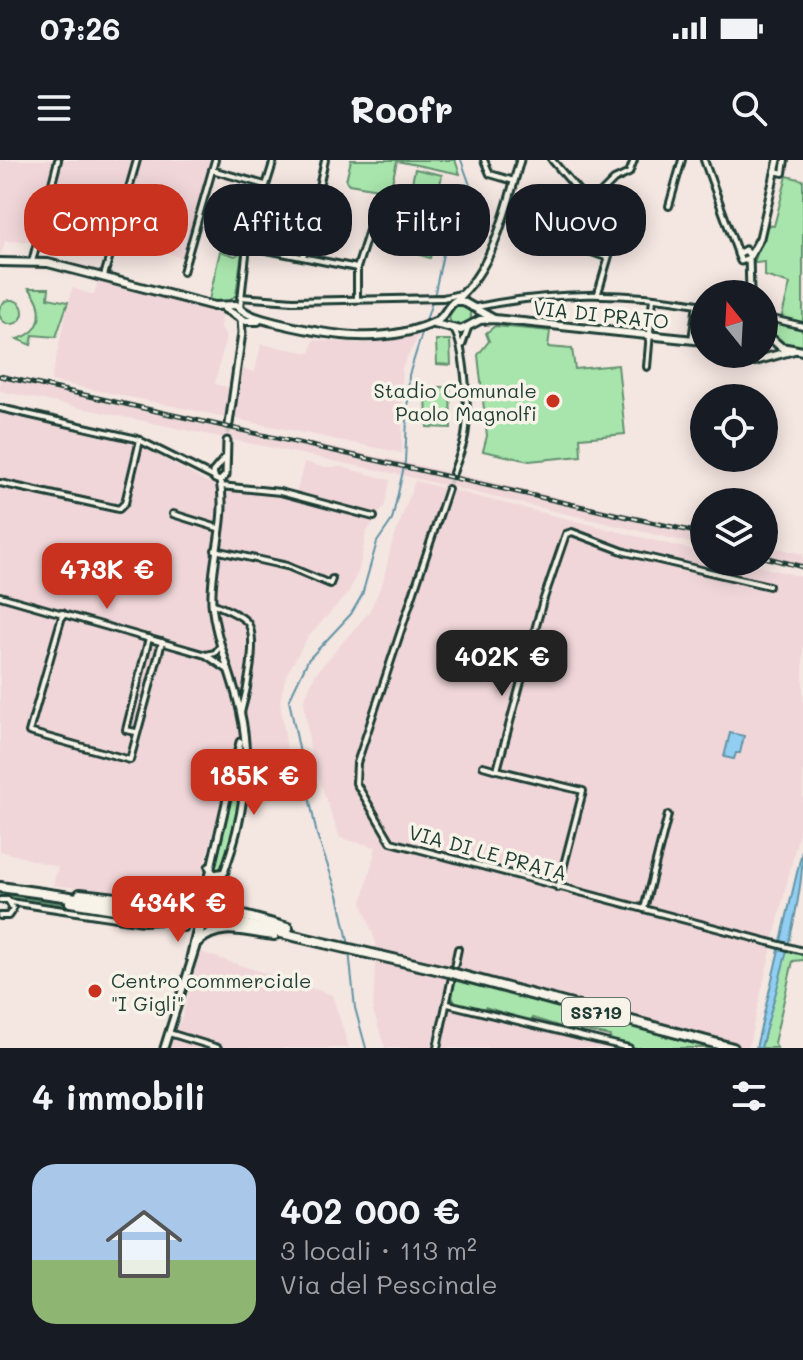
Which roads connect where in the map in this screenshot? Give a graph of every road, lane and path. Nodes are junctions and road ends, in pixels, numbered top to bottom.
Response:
1 (58, 160) edge
2 (137, 160) edge
3 (215, 160) edge
4 (274, 160) edge
5 (325, 160) edge
6 (484, 160) edge
7 (520, 160) edge
8 (552, 160) edge
9 (634, 160) edge
10 (682, 160) edge
11 (704, 160) edge
12 (778, 160) edge
13 (785, 160) edge
14 (212, 170) junction
15 (775, 171) junction
16 (514, 181) junction
17 (261, 184) edge
18 (265, 184) edge
19 (572, 184) edge
20 (610, 184) edge
21 (669, 206) dead end
22 (368, 233) edge
23 (733, 235) junction
24 (747, 253) junction
25 (246, 256) edge
26 (298, 256) edge
27 (603, 256) edge
28 (303, 257) junction
29 (606, 257) joint
30 (740, 257) junction
31 (2, 263) edge
32 (32, 263) junction
33 (357, 268) junction
34 (183, 272) dead end
35 (748, 272) junction
36 (104, 276) junction
37 (749, 280) edge
38 (467, 289) junction
39 (598, 293) junction
40 (240, 297) junction
41 (357, 298) junction
42 (653, 298) junction
43 (455, 301) junction
44 (690, 303) edge
45 (471, 307) junction
46 (235, 308) junction
47 (445, 314) junction
48 (240, 318) junction
49 (249, 318) junction
50 (494, 319) junction
51 (778, 320) edge
52 (431, 324) junction
53 (470, 325) junction
54 (803, 326) edge
55 (451, 327) junction
56 (242, 333) junction
57 (650, 335) junction
58 (690, 340) edge
59 (778, 344) edge
60 (462, 348) junction
61 (794, 350) junction
62 (803, 351) edge
63 (778, 354) edge
64 (647, 367) dead end
65 (0, 408) edge
66 (229, 424) tunnel mouth
67 (140, 440) junction
68 (227, 441) tunnel mouth
69 (226, 454) junction
70 (225, 471) junction
71 (215, 472) junction
72 (453, 473) tunnel mouth
73 (0, 483) edge
74 (221, 484) junction
75 (448, 489) tunnel mouth
76 (173, 514) dead end
77 (374, 517) dead end
78 (218, 528) junction
79 (215, 550) junction
80 (332, 579) dead end
81 (769, 586) dead end
82 (0, 596) edge
83 (212, 603) junction
84 (63, 613) junction
85 (149, 638) junction
86 (162, 642) junction
87 (221, 643) junction
88 (225, 654) junction
89 (215, 656) junction
90 (230, 672) junction
91 (241, 713) junction
92 (137, 733) junction
93 (242, 733) junction
94 (483, 766) dead end
95 (497, 770) junction
96 (230, 788) junction
97 (245, 788) junction
98 (668, 815) dead end
99 (209, 866) junction
100 (225, 872) junction
101 (0, 887) edge
102 (558, 888) junction
103 (205, 890) junction
104 (43, 893) junction
105 (216, 894) junction
106 (0, 900) edge
107 (10, 902) junction
108 (25, 903) junction
109 (644, 909) junction
110 (12, 912) junction
111 (0, 916) edge
112 (202, 921) dead end
113 (183, 926) junction
114 (324, 940) junction
115 (196, 942) junction
116 (458, 949) dead end
117 (803, 951) edge
118 (448, 1004) junction
119 (169, 1033) junction
120 (164, 1048) edge
121 (218, 1048) edge
122 (437, 1048) edge
123 (629, 1048) edge
124 (733, 1048) edge

1 - 32 street
2 - 36 street
3 - 14 street
4 - 18 street
5 - 28 street
6 - 16 street
7 - 16 street
8 - 19 street
9 - 20 street
10 - 21 street
11 - 23 street
12 - 15 street
13 - 15 street
14 - 17 street
14 - 34 street
15 - 24 street
16 - 38 street
22 - 33 street
23 - 24 street
23 - 30 street
24 - 30 street
24 - 30 street
24 - 35 street
25 - 40 street
26 - 28 street
27 - 29 street
28 - 33 street
29 - 39 street
30 - 35 street
31 - 32 main road, VIA DI PRATO
32 - 36 main road, VIA DI PRATO
33 - 41 street
35 - 37 street
36 - 46 main road, VIA DI PRATO
38 - 41 street
38 - 43 street
38 - 45 street
39 - 42 street
39 - 45 street
40 - 41 street
40 - 46 street
42 - 44 street
42 - 57 street
43 - 45 main road, VIA DI PRATO
43 - 47 main road, VIA DI PRATO
45 - 50 main road, VIA DI PRATO
45 - 53 main road
46 - 48 main road, VIA DI PRATO
46 - 49 main road, VIA DI PRATO
47 - 52 main road, VIA DI PRATO
47 - 55 main road
48 - 49 main road, VIA DI PRATO
48 - 56 street
49 - 52 main road, VIA DI PRATO
49 - 56 street
50 - 53 main road, VIA DI PRATO
50 - 57 main road, VIA DI PRATO
51 - 54 street
52 - 55 main road, VIA DI PRATO
53 - 55 main road, VIA DI PRATO
53 - 60 street
55 - 60 street
56 - 66 street
57 - 58 main road, VIA DI PRATO
57 - 64 street
59 - 61 main road
60 - 72 street
61 - 62 main road
61 - 63 main road
65 - 67 street
67 - 71 street
67 - 73 street
68 - 69 street
69 - 70 street
69 - 71 street
70 - 71 street
70 - 74 street
71 - 74 street
74 - 77 street
74 - 78 street
75 - 102 street, VIA DI LE PRATA
76 - 78 street
78 - 79 street
79 - 80 street
79 - 83 street
81 - 95 street
82 - 84 street
83 - 87 street
83 - 91 street
84 - 85 street
84 - 92 street
85 - 86 street
85 - 92 street
86 - 89 street
86 - 92 street
87 - 88 street
87 - 89 street
88 - 89 street
88 - 90 street
89 - 90 street
90 - 91 street
91 - 93 street
93 - 96 street
93 - 97 street
94 - 95 street
95 - 102 street
96 - 97 street
96 - 99 street
97 - 100 street
98 - 109 street
99 - 100 street
99 - 103 street
100 - 105 street
101 - 104 highway, SS719
102 - 109 street, VIA DI LE PRATA
103 - 104 highway
103 - 105 street
104 - 113 highway
104 - 114 highway, SS719, bridge
105 - 114 highway
106 - 107 street
107 - 108 street
107 - 110 street
108 - 110 street
108 - 113 street
109 - 117 street, VIA DI LE PRATA
110 - 111 street
112 - 115 street
113 - 115 street
114 - 115 highway
114 - 124 highway, SS719, bridge
115 - 119 street
116 - 118 street
118 - 122 street
118 - 123 street
119 - 120 street
119 - 121 street

